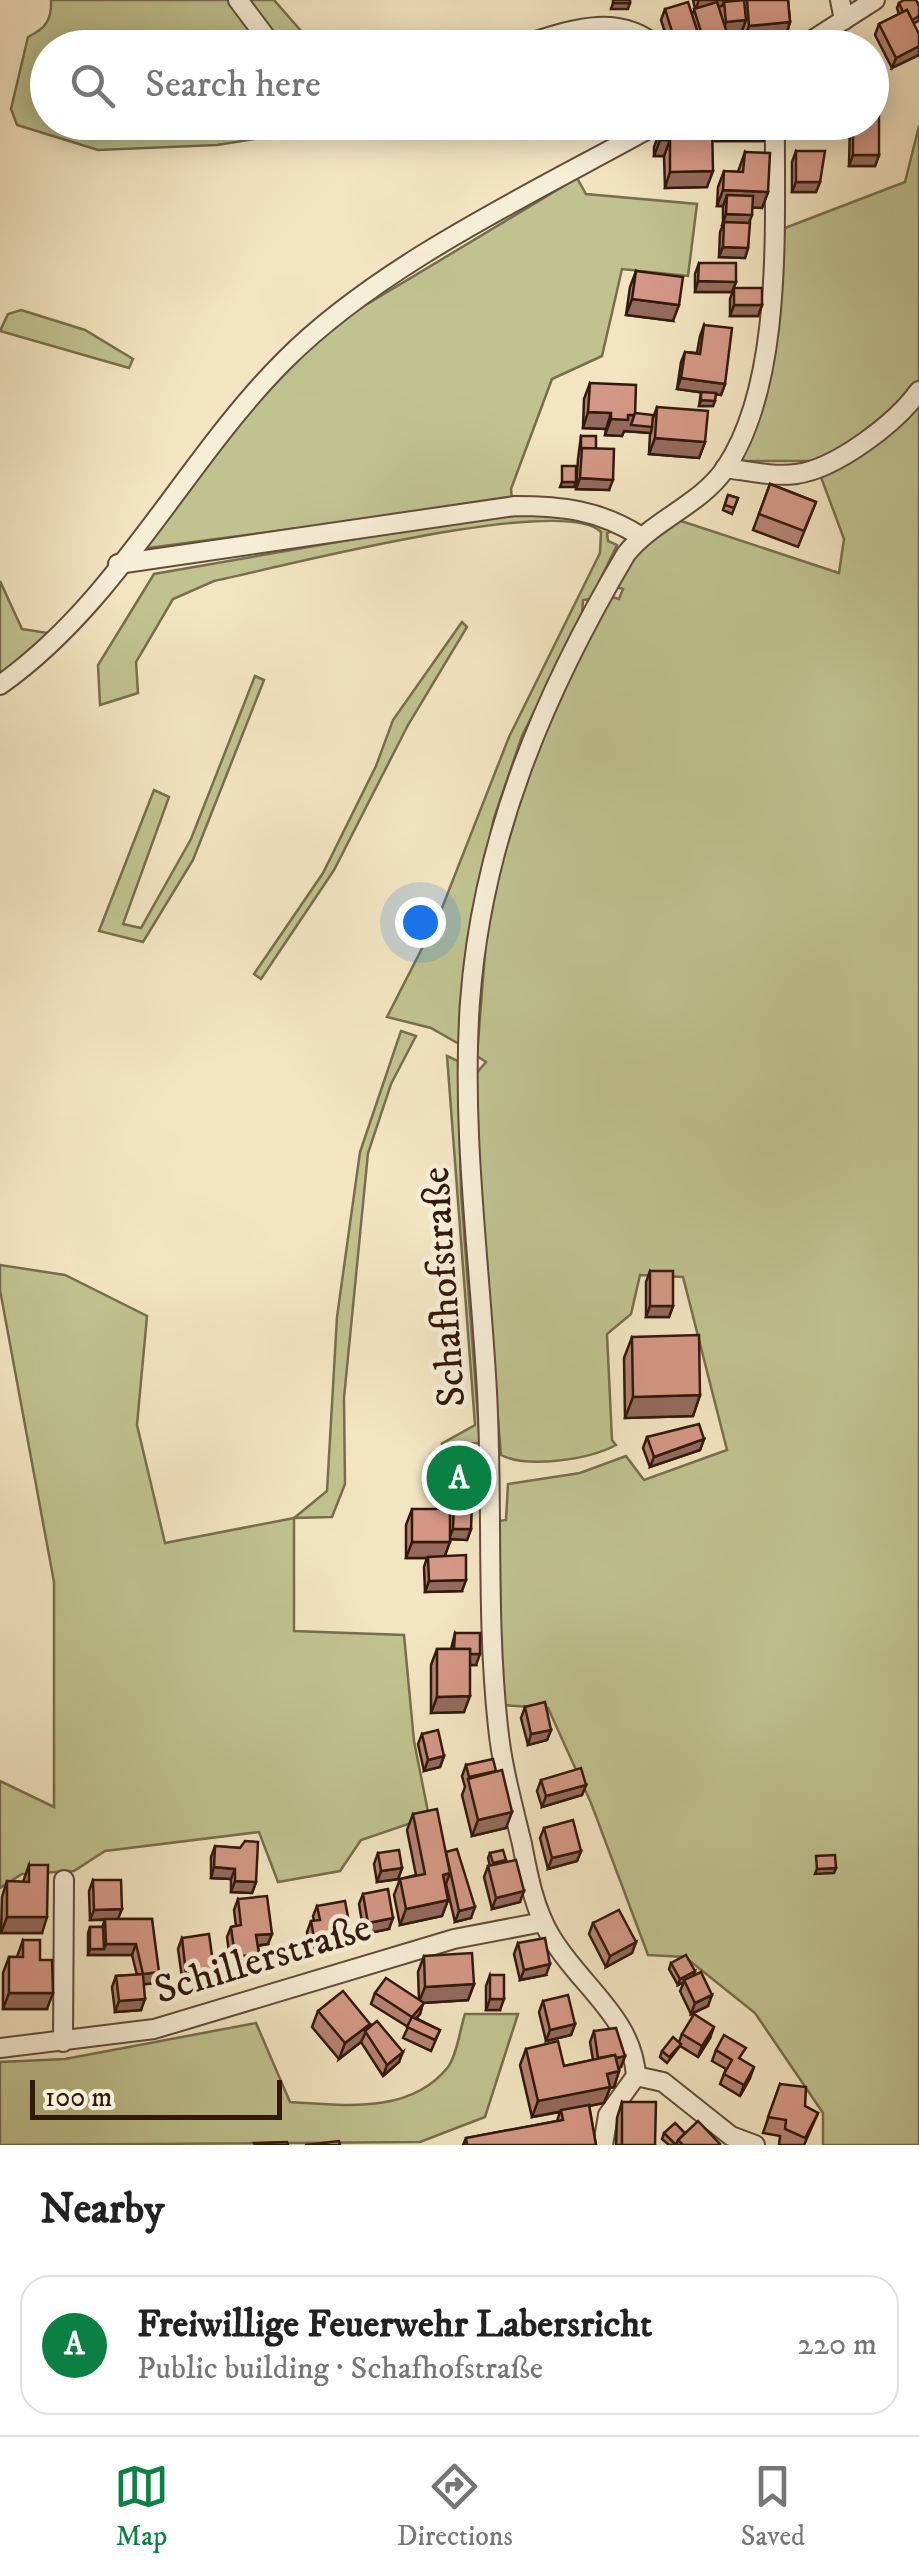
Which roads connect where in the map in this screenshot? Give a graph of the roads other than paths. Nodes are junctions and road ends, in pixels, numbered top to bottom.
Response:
1 (238, 0) edge
2 (840, 0) edge
3 (875, 0) edge
4 (844, 20) junction
5 (260, 30) edge
6 (583, 30) edge
7 (625, 30) edge
8 (828, 30) edge
9 (629, 140) edge
10 (775, 140) edge
11 (919, 391) edge
12 (725, 468) junction
13 (640, 536) junction
14 (118, 564) junction
15 (0, 684) edge
16 (64, 1880) dead end
17 (543, 1922) junction
18 (63, 2042) junction
19 (0, 2048) edge
20 (636, 2076) junction
21 (734, 2141) edge
22 (603, 2145) edge
23 (755, 2145) edge

1 - 5 street
2 - 4 street
3 - 4 street
4 - 8 street
6 - 7 street
9 - 14 street
10 - 12 street
11 - 12 street
12 - 13 street, Schafhofstraße
13 - 14 street
13 - 17 street, Schafhofstraße
14 - 15 street
16 - 18 street
17 - 18 street, Schillerstraße
17 - 20 street, Schafhofstraße
18 - 19 street, Schillerstraße
20 - 21 street
20 - 22 street
21 - 23 street

